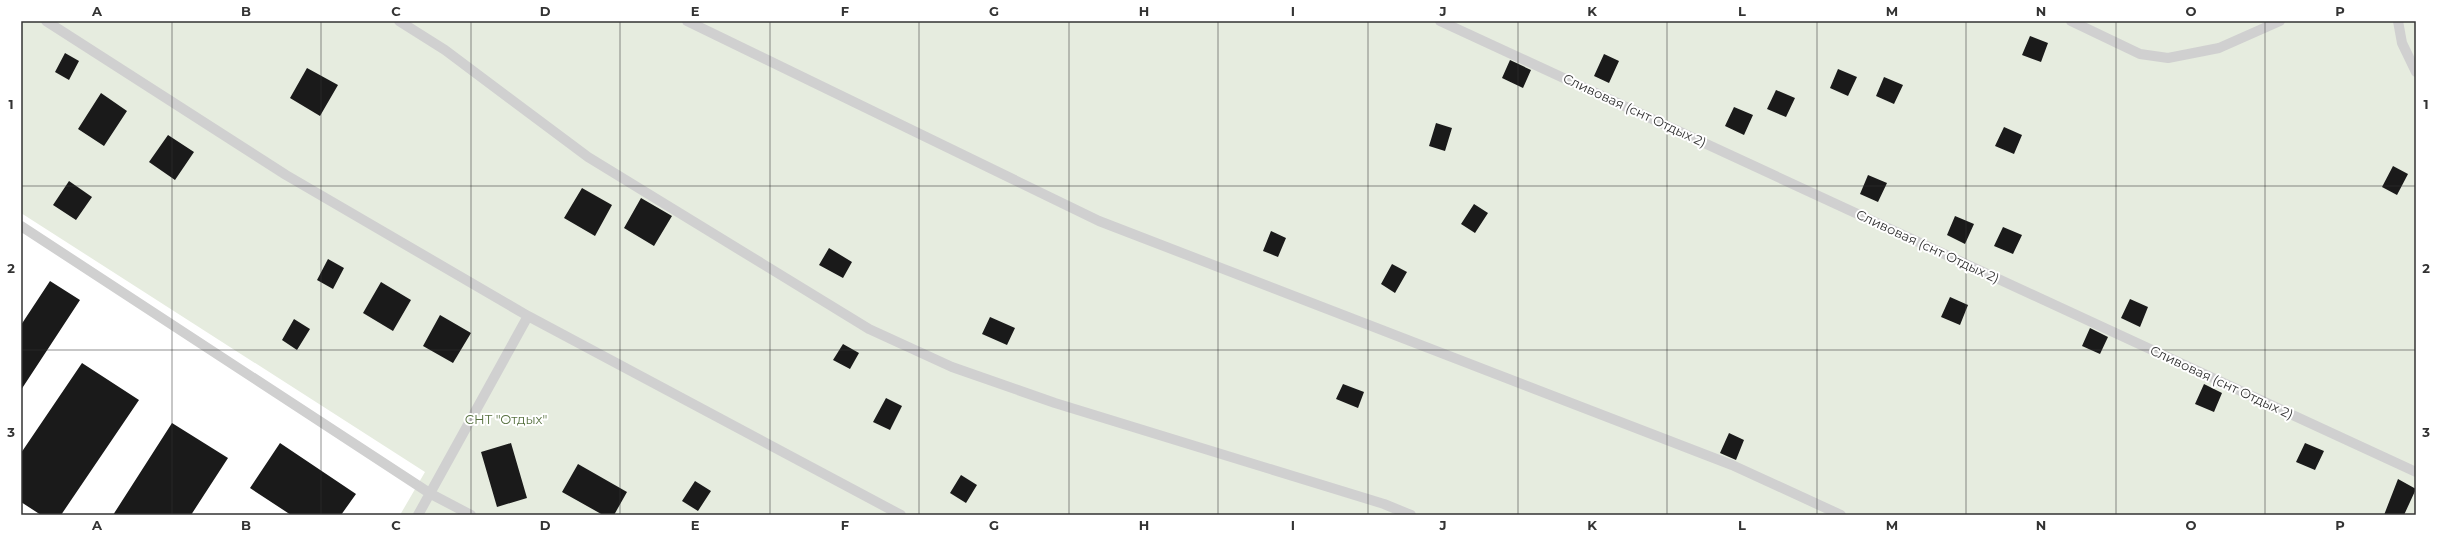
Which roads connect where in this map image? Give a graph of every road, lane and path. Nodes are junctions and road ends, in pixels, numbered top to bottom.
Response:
1 (46, 21) edge
2 (399, 21) edge
3 (687, 21) edge
4 (1440, 21) edge
5 (2071, 21) edge
6 (2280, 21) edge
7 (2398, 21) edge
8 (2416, 72) edge
9 (21, 226) edge
10 (528, 316) junction
11 (2416, 472) edge
12 (431, 494) junction
13 (418, 515) edge
14 (470, 515) edge
15 (901, 515) edge
16 (1410, 515) edge
17 (1841, 515) edge

1 - 10 lane
2 - 16 lane
3 - 17 lane
4 - 11 lane, Сливовая (снт Отдых 2)
5 - 6 lane
7 - 8 lane
9 - 12 lane
10 - 12 lane
10 - 15 lane
12 - 13 lane
12 - 14 lane

